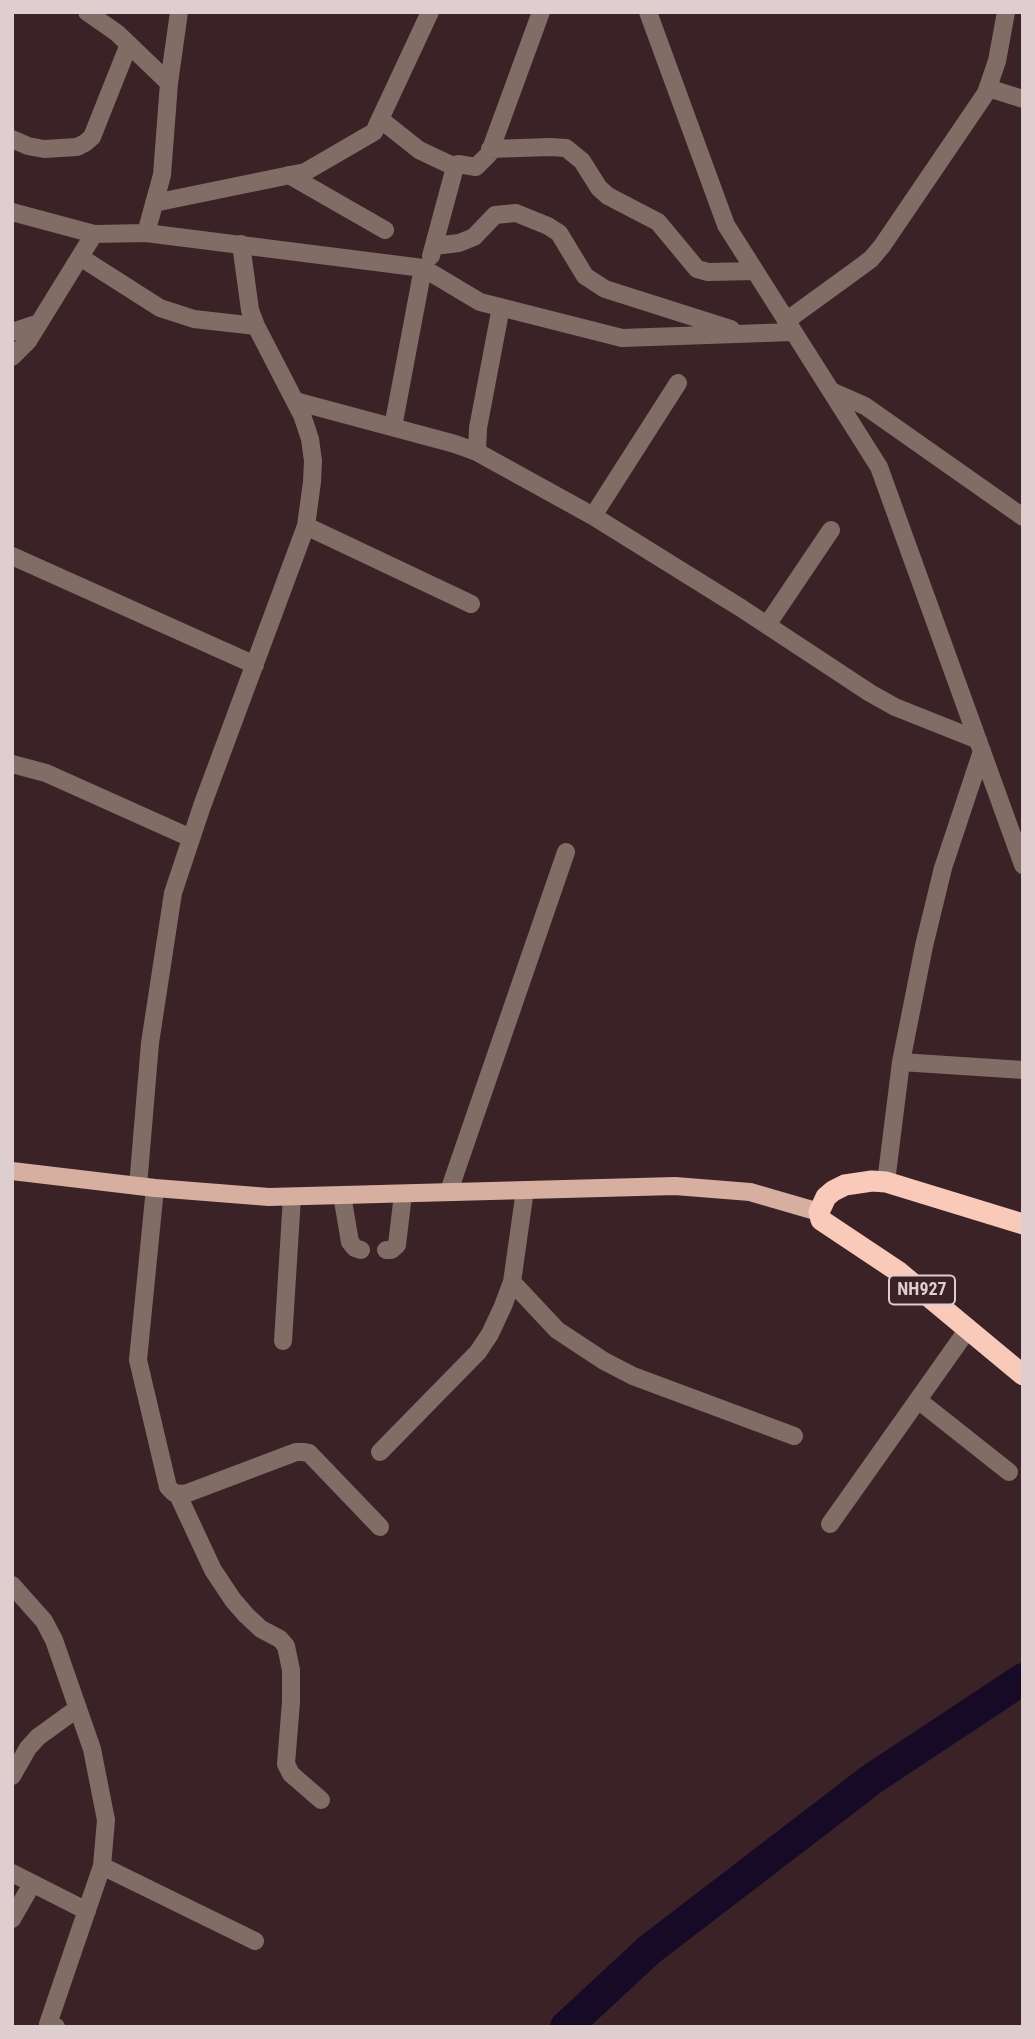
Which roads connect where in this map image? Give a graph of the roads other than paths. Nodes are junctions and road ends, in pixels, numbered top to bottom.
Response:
1 (179, 12) edge
2 (430, 12) edge
3 (541, 12) edge
4 (648, 12) edge
5 (1006, 12) edge
6 (89, 13) edge
7 (129, 44) junction
8 (169, 83) junction
9 (988, 88) junction
10 (1023, 99) edge
11 (380, 119) junction
12 (12, 139) edge
13 (490, 149) junction
14 (455, 167) junction
15 (289, 175) junction
16 (154, 203) junction
17 (12, 212) edge
18 (385, 230) dead end
19 (146, 233) junction
20 (94, 234) junction
21 (241, 244) junction
22 (434, 246) junction
23 (80, 257) junction
24 (425, 269) junction
25 (755, 271) junction
26 (501, 307) junction
27 (40, 323) junction
28 (256, 326) junction
29 (790, 326) junction
30 (12, 332) edge
31 (745, 334) junction
32 (12, 358) edge
33 (678, 383) dead end
34 (831, 391) junction
35 (295, 401) junction
36 (393, 427) junction
37 (477, 452) junction
38 (593, 516) junction
39 (1023, 517) edge
40 (306, 526) junction
41 (831, 530) dead end
42 (12, 556) edge
43 (471, 604) dead end
44 (767, 625) junction
45 (255, 665) junction
46 (980, 746) junction
47 (12, 764) edge
48 (191, 838) junction
49 (566, 852) dead end
50 (1023, 865) edge
51 (901, 1062) junction
52 (1023, 1070) edge
53 (12, 1171) edge
54 (886, 1182) junction
55 (146, 1187) junction
56 (525, 1190) junction
57 (449, 1191) junction
58 (403, 1194) junction
59 (342, 1195) junction
60 (292, 1196) junction
61 (819, 1212) junction
62 (1023, 1224) edge
63 (361, 1250) dead end
64 (386, 1251) dead end
65 (512, 1282) junction
66 (968, 1329) junction
67 (284, 1341) dead end
68 (1023, 1375) edge
69 (918, 1399) junction
70 (794, 1436) dead end
71 (380, 1452) dead end
72 (1009, 1472) dead end
73 (178, 1495) junction
74 (830, 1524) dead end
75 (380, 1527) dead end
76 (12, 1585) edge
77 (78, 1708) junction
78 (12, 1776) edge
79 (321, 1800) dead end
80 (102, 1866) junction
81 (12, 1873) edge
82 (32, 1884) junction
83 (86, 1911) junction
84 (12, 1919) edge
85 (255, 1941) dead end
86 (56, 2027) edge

1 - 8 street
2 - 11 street
3 - 13 street
4 - 25 street
5 - 9 street
6 - 7 street
7 - 8 street
7 - 12 street
8 - 16 street
9 - 10 street
9 - 29 street
11 - 14 street
11 - 15 street
13 - 14 street
13 - 25 street
14 - 22 street
15 - 16 street
15 - 18 street
16 - 19 street
17 - 20 street
19 - 20 street
19 - 21 street
20 - 23 street
21 - 24 street
21 - 28 street
22 - 24 street
22 - 31 street
23 - 27 street
23 - 28 street
24 - 26 street
24 - 36 street
25 - 29 street
26 - 31 street
26 - 37 street
27 - 30 street
27 - 32 street
28 - 35 street
29 - 31 street
29 - 34 street
33 - 38 street
34 - 39 street
34 - 46 street
35 - 36 street
35 - 40 street
36 - 37 street
37 - 38 street
38 - 44 street
40 - 43 street
40 - 45 street
41 - 44 street
42 - 45 street
44 - 46 street
45 - 48 street
46 - 50 street
46 - 51 street
47 - 48 street
48 - 55 street
49 - 57 street
51 - 52 street
51 - 54 street
53 - 55 main road
54 - 61 highway
54 - 62 highway
55 - 60 main road
55 - 73 street
56 - 57 main road
56 - 61 main road
56 - 65 street
57 - 58 main road
58 - 59 main road
58 - 64 street
59 - 60 main road
59 - 63 street
60 - 67 street
61 - 66 highway, NH927
65 - 70 street
65 - 71 street
66 - 68 highway, NH927
66 - 69 street
69 - 72 street
69 - 74 street
73 - 75 street
73 - 79 street
76 - 77 street
77 - 78 street
77 - 80 street
80 - 83 street
80 - 85 street
81 - 82 street
82 - 83 street
82 - 84 street
83 - 86 street

